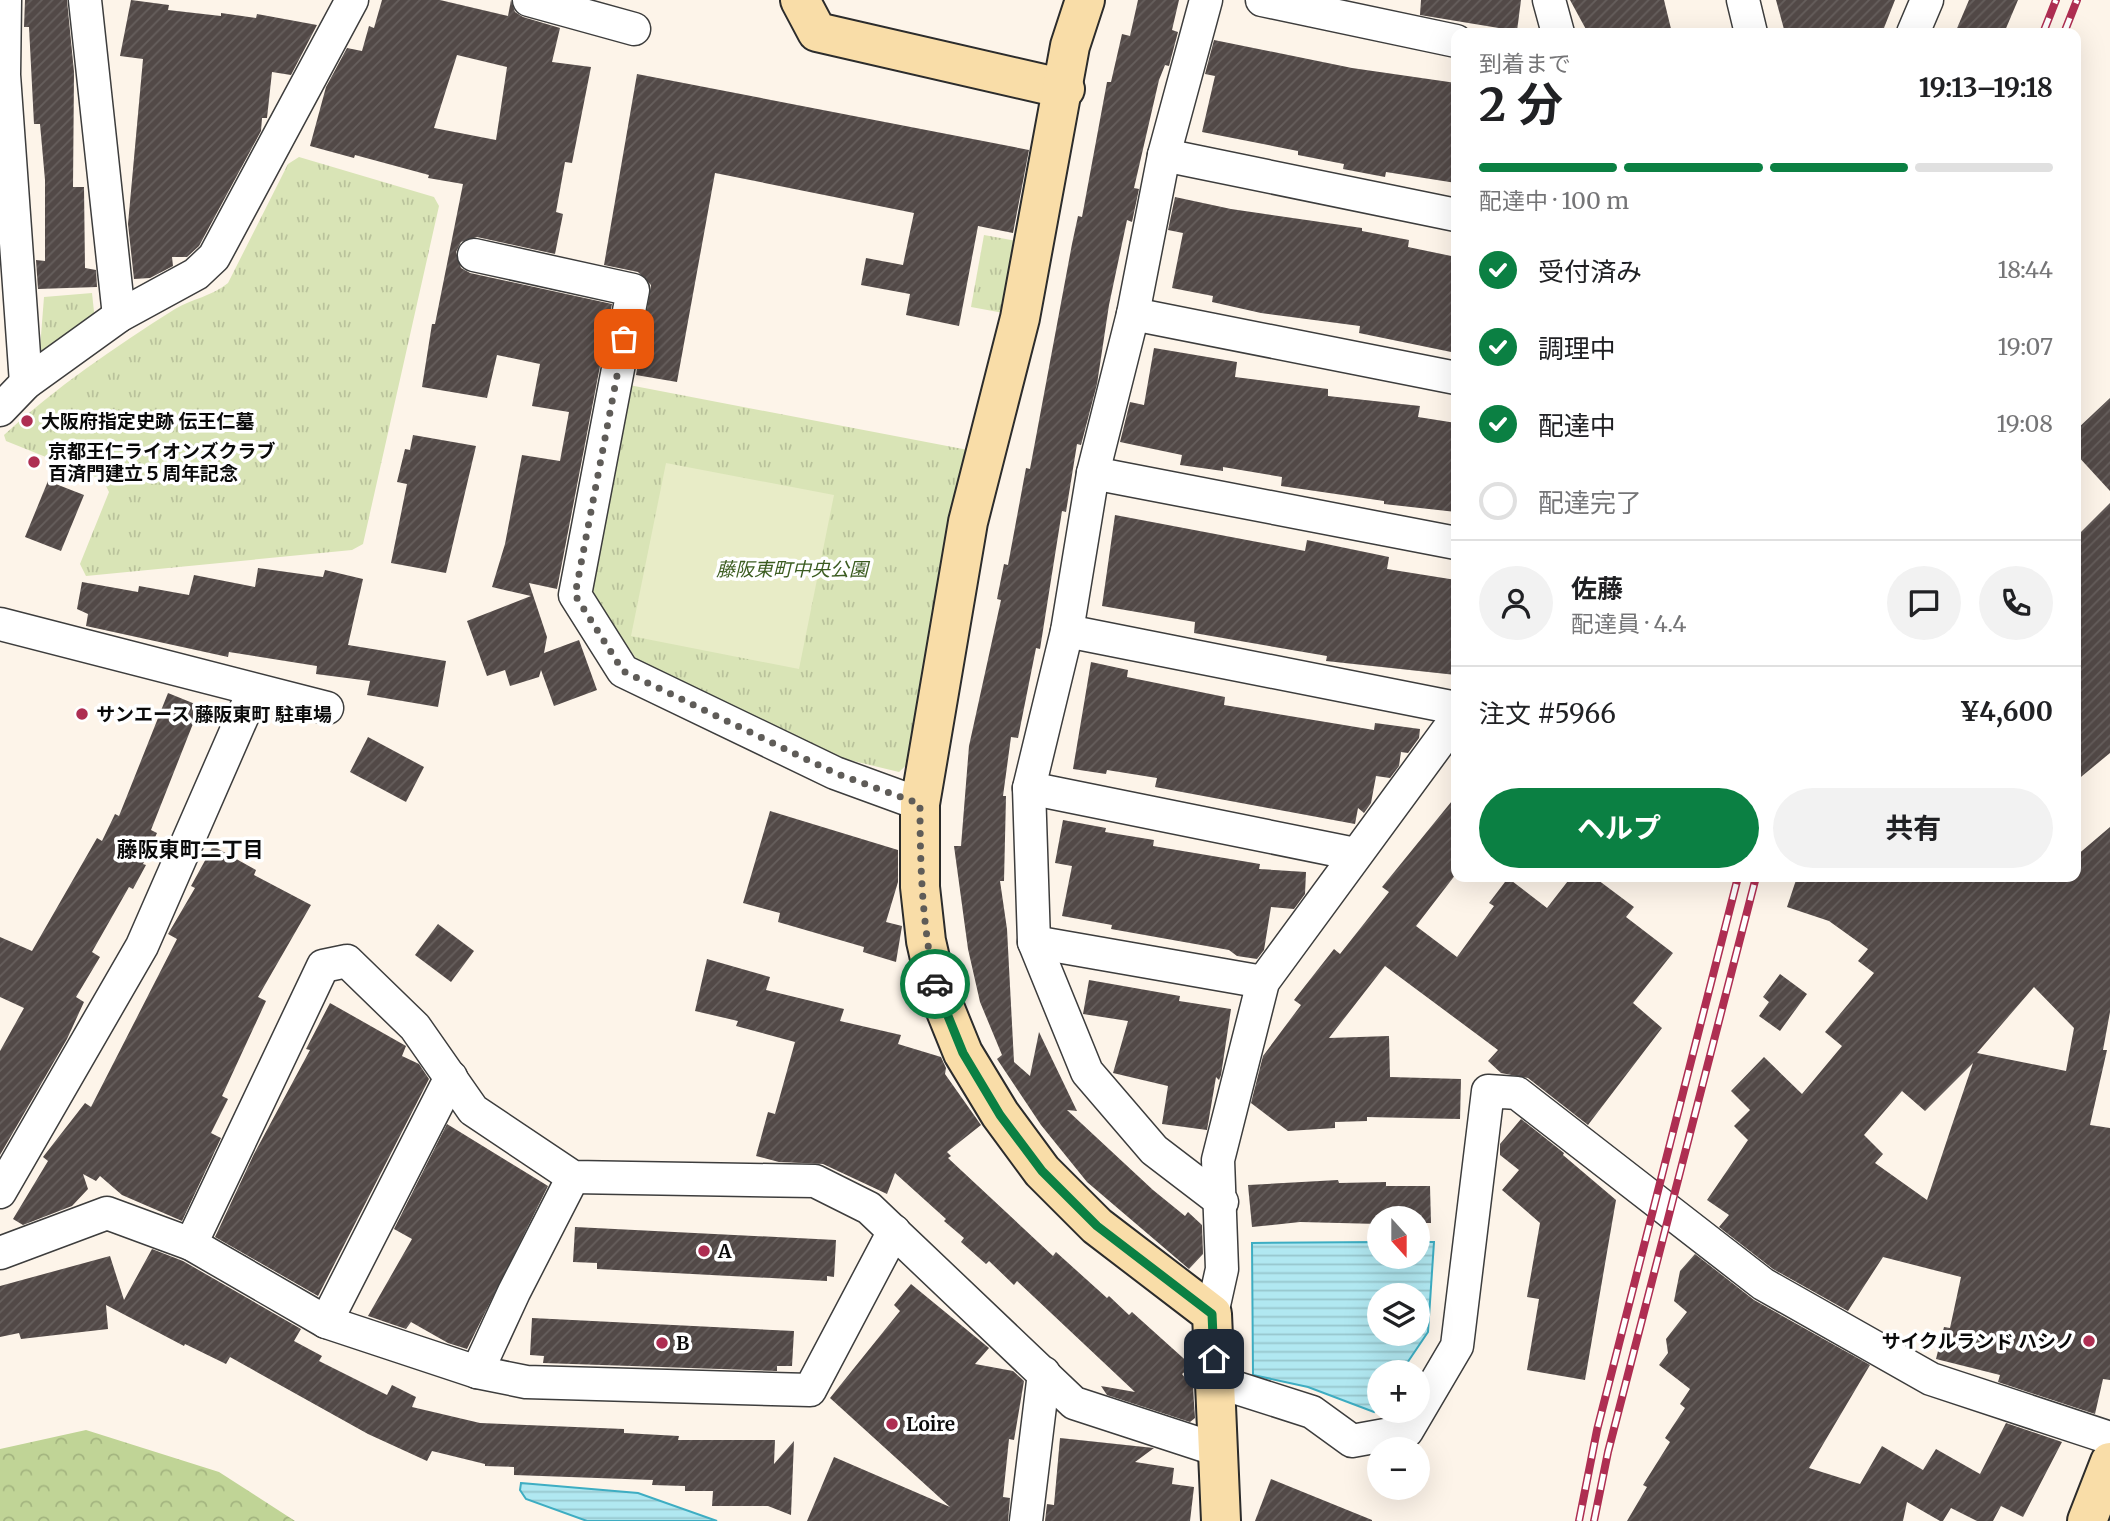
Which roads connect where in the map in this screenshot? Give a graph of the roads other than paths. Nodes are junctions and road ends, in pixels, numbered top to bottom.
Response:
1 (5, 0) edge
2 (85, 0) edge
3 (529, 0) edge
4 (800, 0) edge
5 (1085, 0) edge
6 (1206, 0) edge
7 (1262, 0) edge
8 (1549, 0) edge
9 (1743, 0) edge
10 (1927, 0) edge
11 (343, 1) edge
12 (1557, 28) edge
13 (1750, 28) edge
14 (1915, 28) edge
15 (634, 29) dead end
16 (1451, 40) edge
17 (1065, 89) junction
18 (1164, 155) junction
19 (1451, 214) edge
20 (474, 255) dead end
21 (1133, 314) junction
22 (119, 316) junction
23 (1451, 377) edge
24 (26, 383) junction
25 (1, 407) edge
26 (1093, 473) junction
27 (1451, 542) edge
28 (0, 624) edge
29 (1067, 631) junction
30 (254, 690) junction
31 (1451, 707) edge
32 (327, 708) dead end
33 (1451, 726) edge
34 (1029, 788) junction
35 (920, 804) junction
36 (1355, 854) junction
37 (1034, 942) junction
38 (1264, 982) junction
39 (451, 1077) junction
40 (573, 1177) junction
41 (0, 1192) edge
42 (1222, 1202) junction
43 (894, 1231) junction
44 (191, 1244) junction
45 (0, 1253) edge
46 (1212, 1314) junction
47 (326, 1322) junction
48 (477, 1372) junction
49 (1044, 1373) junction
50 (1215, 1381) junction
51 (2110, 1437) edge
52 (1218, 1450) junction
53 (2110, 1462) edge
54 (1026, 1521) edge
55 (1220, 1521) edge
56 (2087, 1521) edge

1 - 24 street
2 - 22 street
3 - 15 street
4 - 17 street
5 - 17 street
6 - 18 street
7 - 16 street
8 - 12 street
9 - 13 street
10 - 14 street
11 - 22 street
17 - 35 street
18 - 19 street
18 - 21 street
20 - 35 street
21 - 23 street
21 - 26 street
22 - 24 street
24 - 25 street
26 - 27 street
26 - 29 street
28 - 30 street
29 - 31 street
29 - 34 street
30 - 32 street
30 - 41 street
33 - 36 street
34 - 36 street
34 - 37 street
35 - 46 street
36 - 38 street
37 - 38 street
37 - 42 street
38 - 42 street
39 - 40 street
39 - 44 street
39 - 47 street
40 - 43 street
40 - 48 street
42 - 46 street
43 - 48 street
43 - 49 street
44 - 45 street
44 - 47 street
46 - 50 street
47 - 48 street
49 - 52 street
49 - 54 street
50 - 51 street
50 - 52 street
52 - 55 street
53 - 56 street

